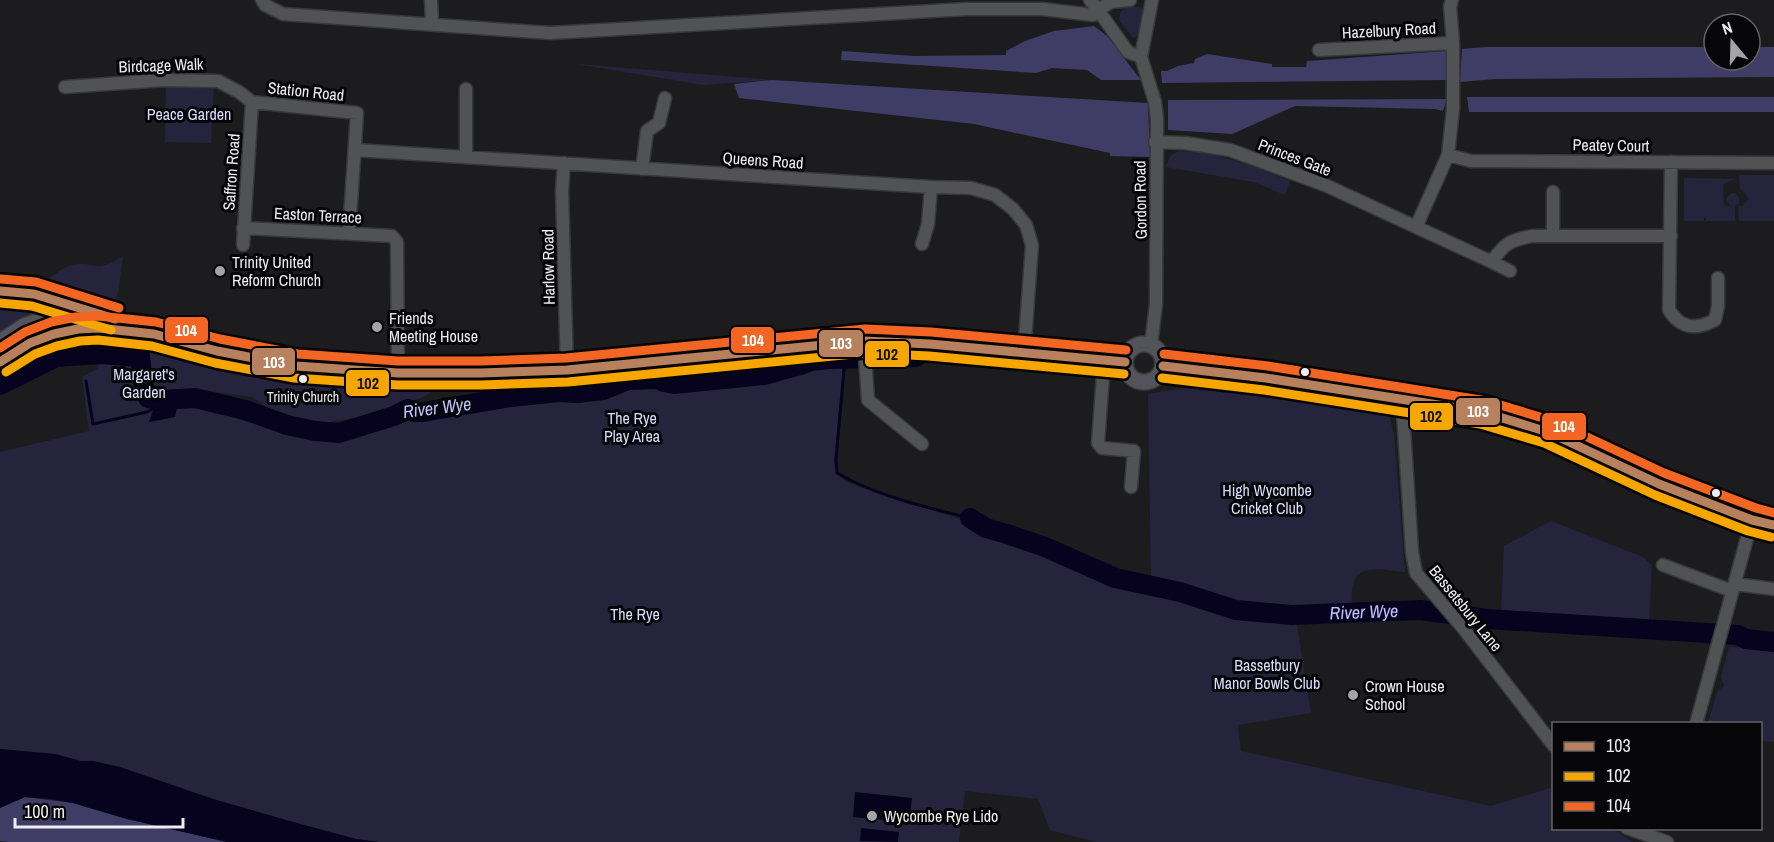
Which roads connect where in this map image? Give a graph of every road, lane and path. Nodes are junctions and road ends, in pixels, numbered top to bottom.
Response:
1 (431, 0) edge
2 (1090, 0) edge
3 (1130, 0) edge
4 (1152, 0) edge
5 (1452, 0) edge
6 (264, 2) edge
7 (1098, 10) junction
8 (432, 24) junction
9 (1453, 43) junction
10 (1319, 50) dead end
11 (1141, 57) junction
12 (65, 87) dead end
13 (466, 89) dead end
14 (665, 98) dead end
15 (252, 102) junction
16 (1155, 141) junction
17 (355, 150) junction
18 (1448, 155) junction
19 (466, 156) junction
20 (1671, 162) junction
21 (564, 163) junction
22 (1774, 163) edge
23 (642, 169) junction
24 (931, 187) junction
25 (1553, 192) dead end
26 (1416, 227) junction
27 (243, 228) junction
28 (349, 233) junction
29 (1553, 236) junction
30 (1671, 237) junction
31 (243, 244) dead end
32 (922, 244) dead end
33 (1492, 262) junction
34 (1510, 271) dead end
35 (1718, 278) dead end
36 (0, 291) edge
37 (89, 312) junction
38 (153, 334) junction
39 (0, 342) edge
40 (864, 342) junction
41 (1150, 345) junction
42 (1024, 354) junction
43 (1104, 361) junction
44 (0, 362) edge
45 (1125, 362) junction
46 (1163, 366) junction
47 (567, 370) junction
48 (398, 373) junction
49 (1402, 398) junction
50 (922, 444) dead end
51 (1131, 487) dead end
52 (1752, 520) junction
53 (1774, 525) edge
54 (1663, 565) dead end
55 (1733, 588) junction
56 (1774, 589) edge
57 (1696, 722) edge
58 (1552, 743) edge
59 (1635, 830) edge
60 (1665, 838) edge

1 - 8 street
2 - 7 street
3 - 7 street
4 - 11 street, Gordon Road
5 - 9 street, Hazelbury Road
6 - 8 street
7 - 8 street
7 - 11 street
9 - 10 street, Hazelbury Road
9 - 18 street
11 - 16 street, Gordon Road
12 - 15 street, Birdcage Walk
13 - 19 street
14 - 23 street
15 - 17 street, Station Road
15 - 27 street, Saffron Road
16 - 26 street, Princes Gate
16 - 41 street, Gordon Road
17 - 19 street, Queens Road
17 - 28 street
18 - 20 street, Peatey Court
18 - 26 street
19 - 21 street, Queens Road
20 - 22 street, Peatey Court
20 - 30 street
21 - 23 street, Queens Road
21 - 47 street, Harlow Road
23 - 24 street, Queens Road
24 - 32 street
24 - 42 street, Queens Road
25 - 29 street
26 - 33 street, Princes Gate
27 - 28 street, Easton Terrace
27 - 31 street, Saffron Road
28 - 48 street, Easton Terrace
29 - 30 street
29 - 33 street
30 - 35 street
33 - 34 street, Princes Gate
36 - 37 street
37 - 38 main road
37 - 39 main road
38 - 44 main road
38 - 48 main road
40 - 42 main road
40 - 47 main road
40 - 50 street
41 - 45 main road
41 - 46 main road
42 - 43 main road
43 - 45 main road
43 - 51 street
45 - 46 main road
46 - 49 main road
47 - 48 main road
49 - 52 main road
49 - 58 street, Bassetsbury Lane
52 - 53 main road
52 - 55 street
54 - 55 street
55 - 56 street
55 - 57 street
59 - 60 street

